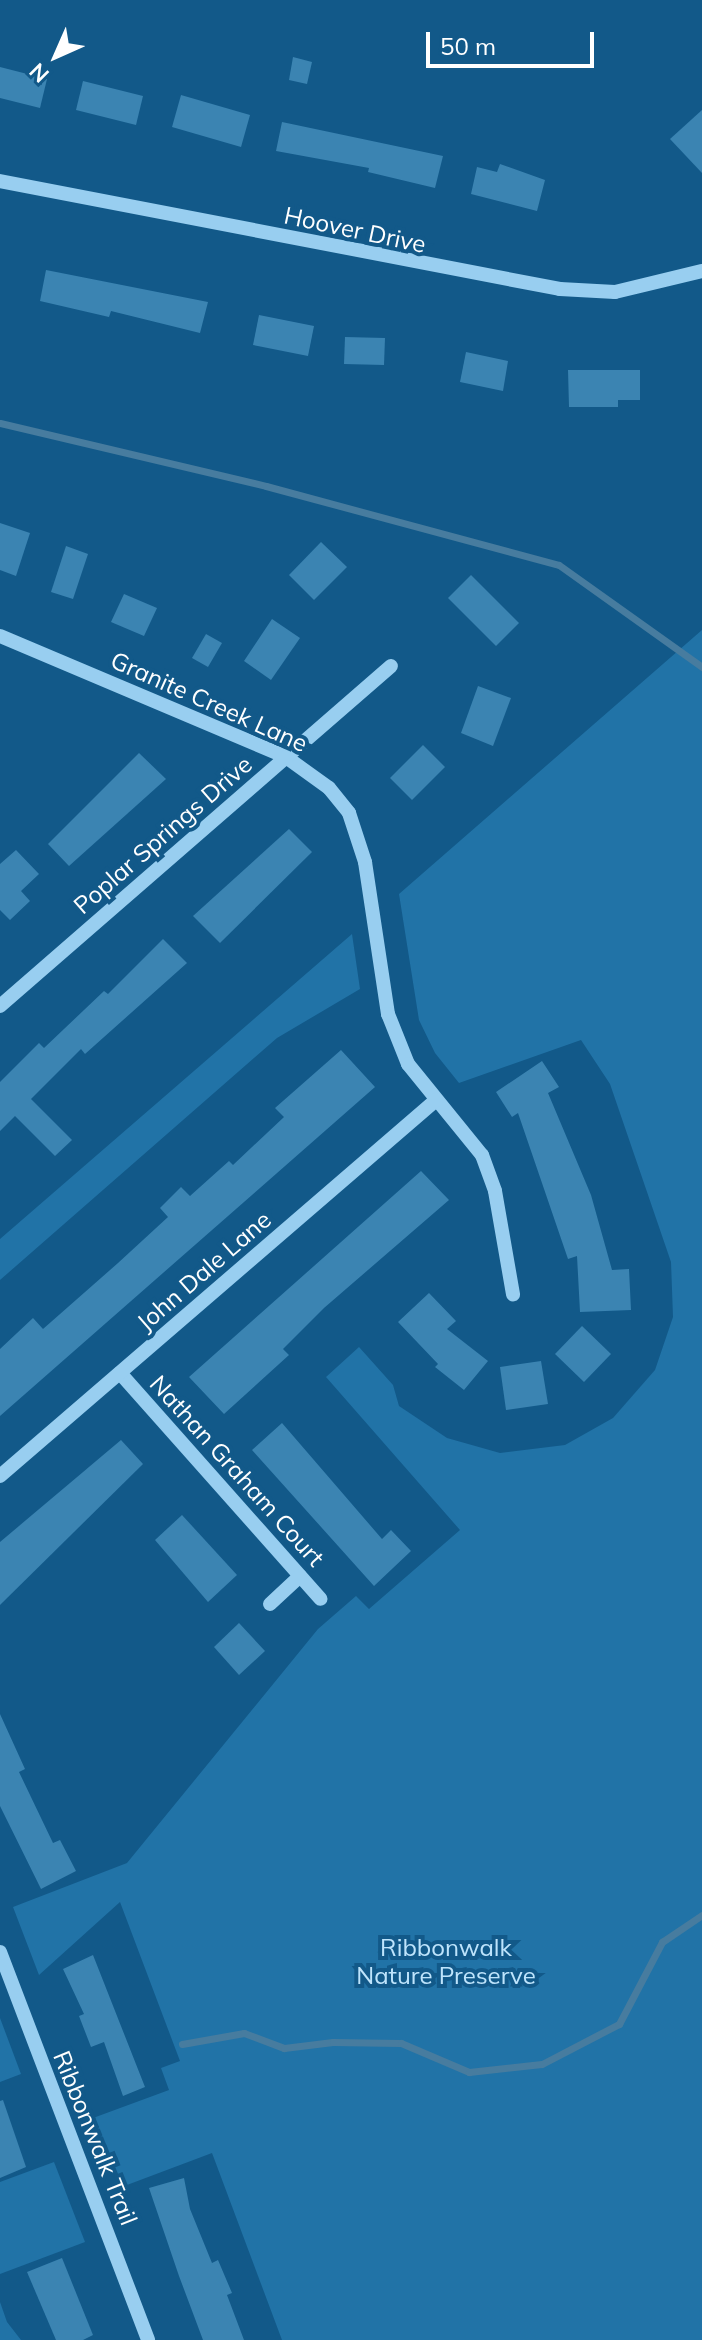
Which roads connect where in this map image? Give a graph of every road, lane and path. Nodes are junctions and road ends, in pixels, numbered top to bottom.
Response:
1 (0, 181) edge
2 (702, 271) edge
3 (0, 636) edge
4 (391, 666) dead end
5 (286, 757) junction
6 (0, 1006) edge
7 (436, 1100) junction
8 (513, 1294) dead end
9 (120, 1373) junction
10 (0, 1476) edge
11 (300, 1576) junction
12 (321, 1599) dead end
13 (270, 1604) dead end
14 (0, 1952) edge
15 (148, 2340) edge

1 - 2 street, Hoover Drive
3 - 5 street, Granite Creek Lane
4 - 5 street, Poplar Springs Drive
5 - 6 street, Poplar Springs Drive
5 - 7 street, Granite Creek Lane
7 - 8 street, Granite Creek Lane
7 - 9 street, John Dale Lane
9 - 10 street, John Dale Lane
9 - 11 street, Nathan Graham Court
11 - 12 street, Nathan Graham Court
11 - 13 street
14 - 15 street, Ribbonwalk Trail

